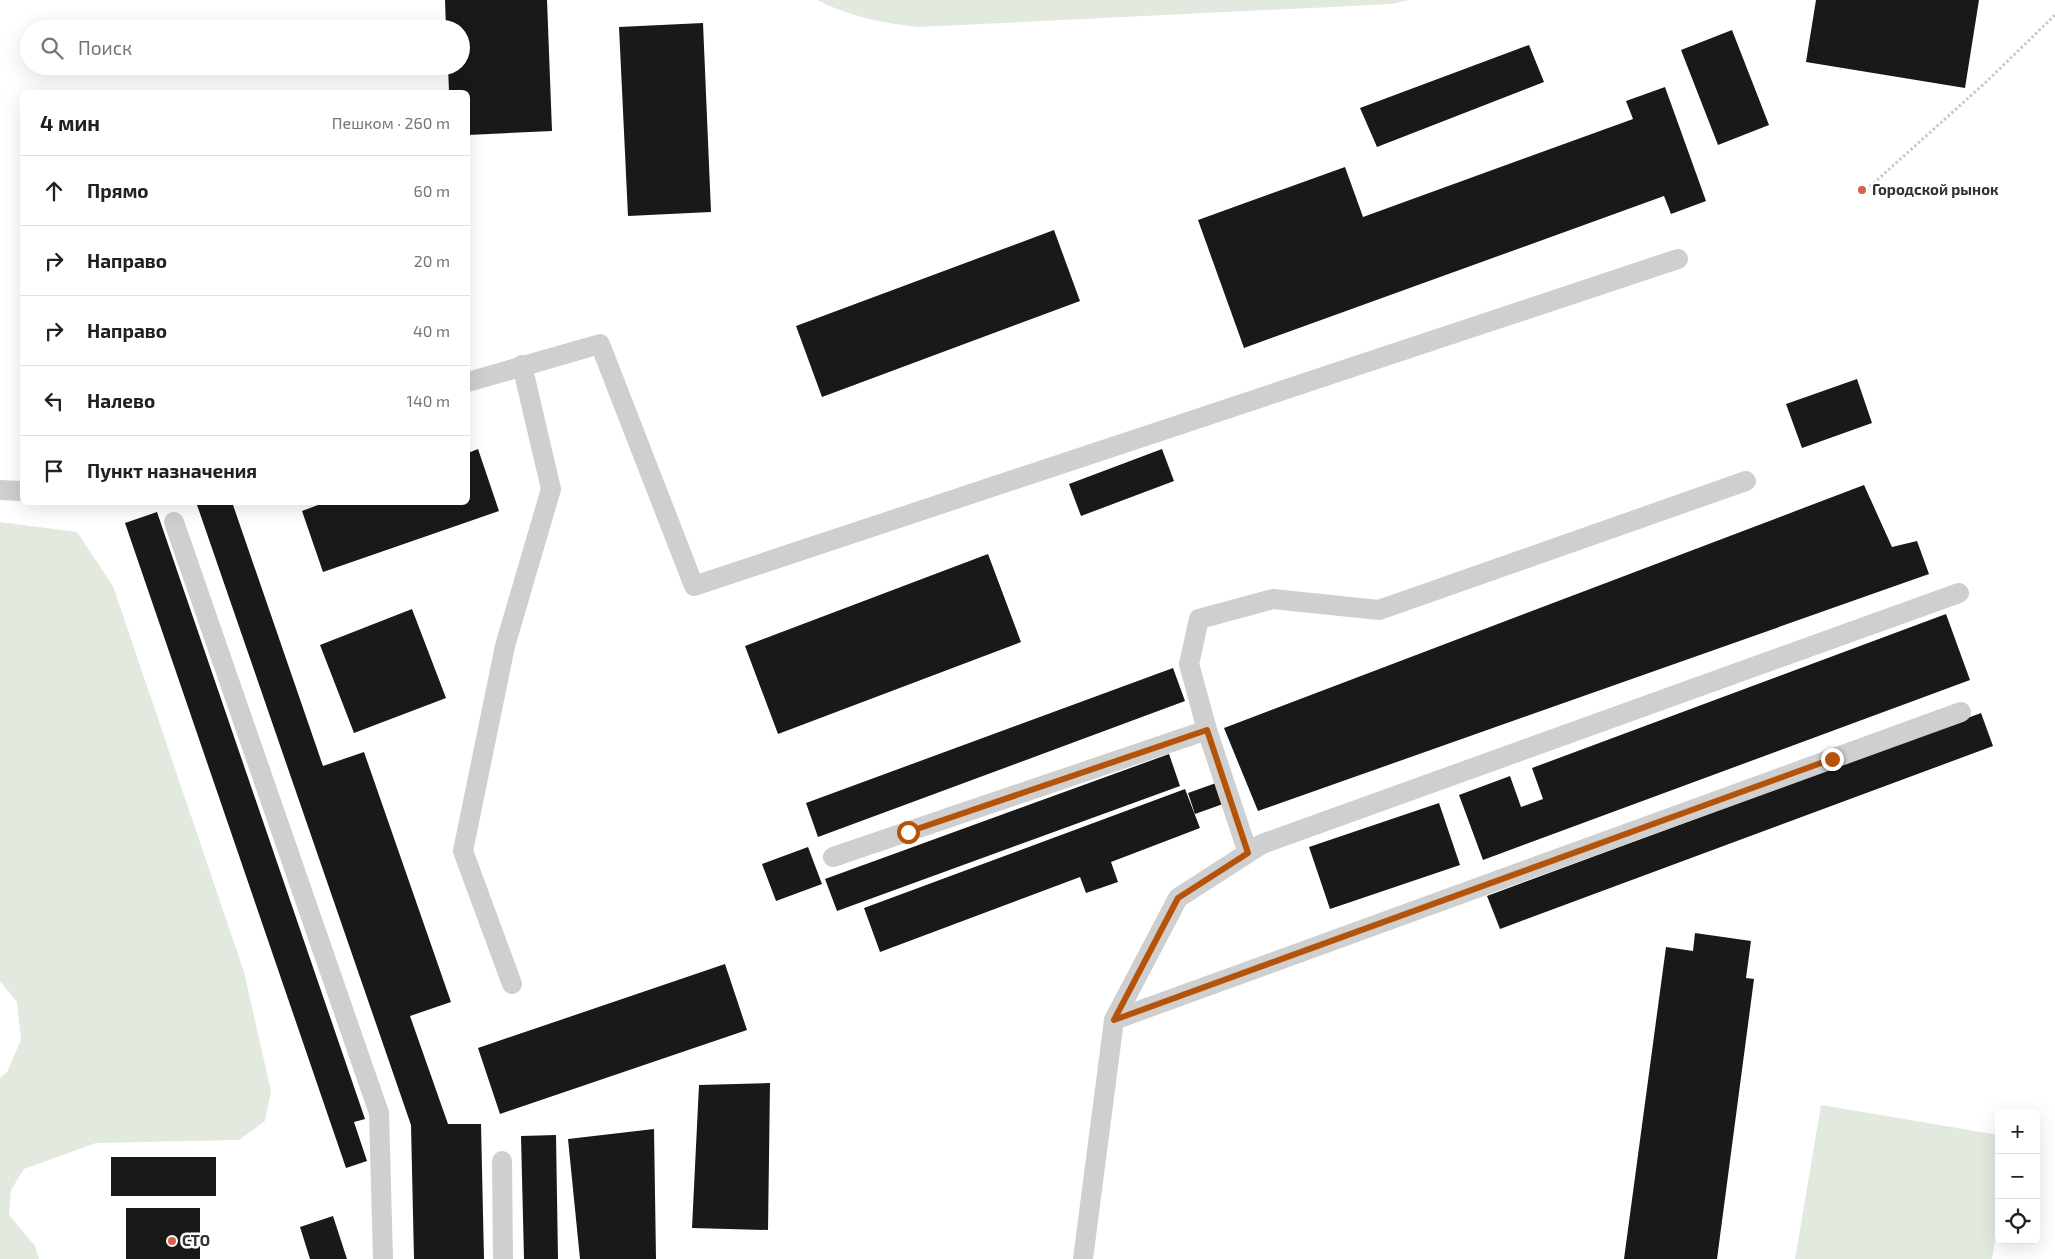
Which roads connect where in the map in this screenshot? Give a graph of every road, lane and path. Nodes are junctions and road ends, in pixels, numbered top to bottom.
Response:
1 (2055, 15) edge
2 (1866, 190) dead end
3 (1678, 259) dead end
4 (522, 365) junction
5 (470, 377) edge
6 (1746, 481) dead end
7 (0, 490) edge
8 (20, 491) edge
9 (174, 522) dead end
10 (1959, 593) dead end
11 (1961, 712) dead end
12 (1207, 730) junction
13 (1248, 853) junction
14 (833, 857) dead end
15 (512, 984) dead end
16 (1114, 1020) junction
17 (502, 1161) dead end
18 (384, 1259) edge
19 (503, 1259) edge
20 (1084, 1259) edge

1 - 2 path
3 - 4 lane
4 - 5 lane
4 - 15 lane
6 - 12 lane
7 - 8 lane
9 - 18 lane
10 - 13 lane
11 - 16 lane
12 - 13 lane
12 - 14 lane
13 - 16 lane
16 - 20 lane
17 - 19 lane

